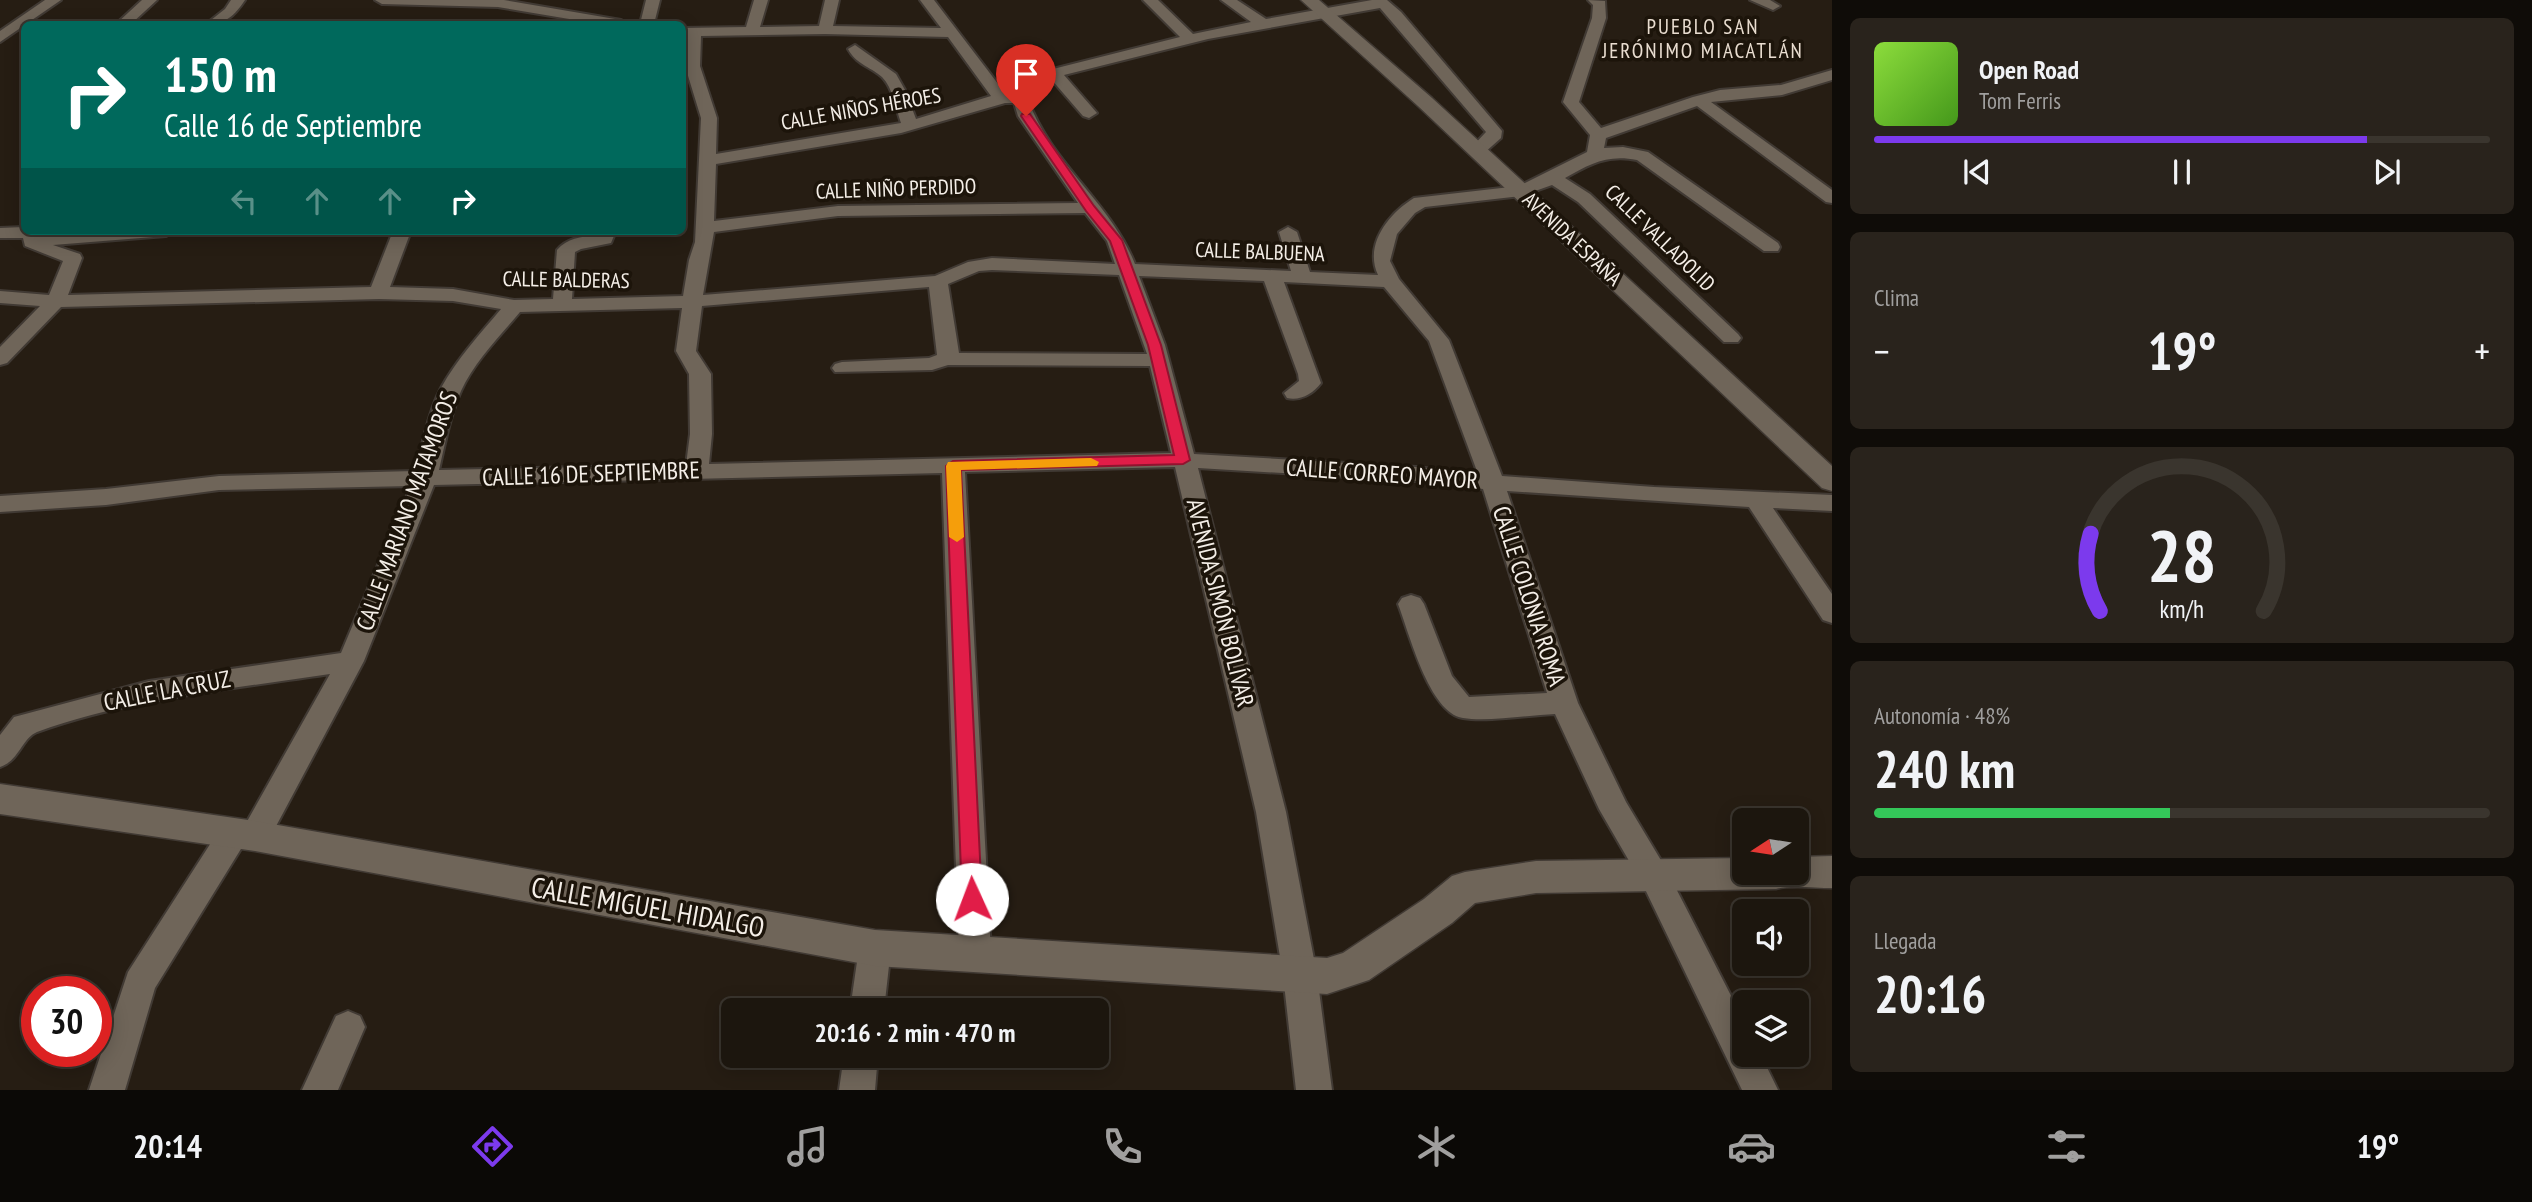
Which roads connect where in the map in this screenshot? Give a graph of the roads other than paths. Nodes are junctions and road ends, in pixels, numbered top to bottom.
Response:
1 (54, 0) edge
2 (150, 0) edge
3 (238, 0) edge
4 (382, 0) edge
5 (653, 0) edge
6 (761, 0) edge
7 (831, 0) edge
8 (927, 0) edge
9 (1150, 0) edge
10 (1228, 0) edge
11 (1308, 0) edge
12 (1595, 0) edge
13 (1757, 0) edge
14 (1381, 1) edge
15 (1773, 6) dead end
16 (443, 7) edge
17 (1328, 16) junction
18 (24, 21) edge
19 (126, 21) edge
20 (216, 21) edge
21 (604, 21) edge
22 (648, 21) edge
23 (21, 23) edge
24 (1263, 24) junction
25 (825, 30) junction
26 (752, 31) junction
27 (689, 32) edge
28 (951, 33) junction
29 (0, 38) edge
30 (1189, 38) junction
31 (855, 49) dead end
32 (1054, 73) junction
33 (1832, 75) edge
34 (1010, 97) junction
35 (1699, 100) junction
36 (1089, 113) dead end
37 (910, 126) junction
38 (1598, 135) junction
39 (1476, 150) junction
40 (1595, 154) junction
41 (709, 160) junction
42 (1552, 177) junction
43 (1521, 191) junction
44 (1832, 198) edge
45 (1090, 208) junction
46 (705, 228) junction
47 (1288, 232) dead end
48 (0, 233) edge
49 (21, 234) edge
50 (32, 235) edge
51 (400, 235) edge
52 (606, 235) edge
53 (1771, 247) dead end
54 (1128, 271) junction
55 (1271, 274) junction
56 (1302, 276) junction
57 (938, 281) junction
58 (1390, 281) junction
59 (379, 293) junction
60 (0, 297) edge
61 (694, 300) junction
62 (56, 301) junction
63 (562, 305) junction
64 (514, 306) junction
65 (1731, 338) dead end
66 (0, 359) edge
67 (946, 359) junction
68 (1159, 360) junction
69 (842, 368) dead end
70 (1295, 393) dead end
71 (1183, 460) junction
72 (953, 466) junction
73 (697, 471) junction
74 (425, 479) junction
75 (1832, 482) edge
76 (1493, 483) junction
77 (1756, 500) junction
78 (1832, 503) edge
79 (0, 504) edge
80 (1411, 604) dead end
81 (1832, 614) edge
82 (351, 661) junction
83 (1564, 703) junction
84 (0, 756) edge
85 (0, 799) edge
86 (244, 835) junction
87 (1832, 872) edge
88 (1810, 873) edge
89 (1732, 874) edge
90 (1654, 876) junction
91 (875, 948) junction
92 (975, 953) junction
93 (1300, 975) junction
94 (869, 998) edge
95 (348, 1027) dead end
96 (859, 1068) edge
97 (107, 1090) edge
98 (320, 1090) edge
99 (856, 1090) edge
100 (1314, 1090) edge
101 (1760, 1090) edge

1 - 18 street
2 - 19 street
3 - 20 street
4 - 16 street
5 - 22 street
6 - 26 street
7 - 25 street
8 - 28 street, AVENIDA SIMÓN BOLÍVAR
9 - 30 street
10 - 24 street
11 - 17 street, AVENIDA ESPAÑA
12 - 38 street
13 - 15 street
14 - 17 street
14 - 39 street
16 - 21 street
17 - 24 street
17 - 39 street, AVENIDA ESPAÑA
23 - 29 street
24 - 30 street
25 - 26 street
25 - 28 street
26 - 27 street
27 - 41 street
28 - 34 street, AVENIDA SIMÓN BOLÍVAR
30 - 32 street
31 - 37 street
32 - 34 street
32 - 36 street
33 - 35 street
34 - 37 street, CALLE NIÑOS HÉROES
34 - 45 street, AVENIDA SIMÓN BOLÍVAR
35 - 38 street
35 - 44 street
37 - 41 street, CALLE NIÑOS HÉROES
38 - 40 street
39 - 43 street, AVENIDA ESPAÑA
40 - 42 street, CALLE COLONIA ROMA
40 - 53 street
41 - 46 street
42 - 43 street, CALLE COLONIA ROMA
42 - 65 street, CALLE VALLADOLID
43 - 58 street, CALLE COLONIA ROMA
43 - 75 street, AVENIDA ESPAÑA
45 - 46 street, CALLE NIÑO PERDIDO
45 - 54 street, AVENIDA SIMÓN BOLÍVAR
46 - 61 street
47 - 56 street
48 - 49 street
50 - 62 street
51 - 59 street
52 - 63 street
54 - 55 street, CALLE BALBUENA
54 - 57 street, CALLE BALDERAS
54 - 68 street, AVENIDA SIMÓN BOLÍVAR
55 - 56 street, CALLE BALBUENA
55 - 70 street
56 - 58 street, CALLE BALBUENA
57 - 61 street, CALLE BALDERAS
57 - 67 street
58 - 76 street, CALLE COLONIA ROMA
59 - 62 street, CALLE BALDERAS
59 - 64 street, CALLE BALDERAS
60 - 62 street, CALLE BALDERAS
61 - 63 street, CALLE BALDERAS
61 - 73 street
62 - 66 street
63 - 64 street, CALLE BALDERAS
64 - 74 street, CALLE MARIANO MATAMOROS
67 - 68 street
67 - 69 street
68 - 71 street, AVENIDA SIMÓN BOLÍVAR
71 - 72 street, CALLE 16 DE SEPTIEMBRE
71 - 76 street, CALLE CORREO MAYOR
71 - 93 street, AVENIDA SIMÓN BOLÍVAR
72 - 73 street, CALLE 16 DE SEPTIEMBRE
72 - 92 street
73 - 74 street, CALLE 16 DE SEPTIEMBRE
74 - 79 street, CALLE 16 DE SEPTIEMBRE
74 - 82 street, CALLE MARIANO MATAMOROS
76 - 77 street, CALLE CORREO MAYOR
76 - 83 street, CALLE COLONIA ROMA
77 - 78 street, CALLE CORREO MAYOR
77 - 81 street
80 - 83 street
82 - 84 street, CALLE LA CRUZ
82 - 86 street, CALLE MARIANO MATAMOROS
83 - 90 street, CALLE COLONIA ROMA
85 - 86 street, CALLE MIGUEL HIDALGO
86 - 91 street, CALLE MIGUEL HIDALGO
86 - 97 street, CALLE MARIANO MATAMOROS
87 - 88 street
89 - 90 street, CALLE MIGUEL HIDALGO
90 - 93 street, CALLE MIGUEL HIDALGO
90 - 101 street, CALLE COLONIA ROMA
91 - 92 street, CALLE MIGUEL HIDALGO
91 - 94 street
92 - 93 street, CALLE MIGUEL HIDALGO
93 - 100 street, AVENIDA SIMÓN BOLÍVAR
95 - 98 street
96 - 99 street

